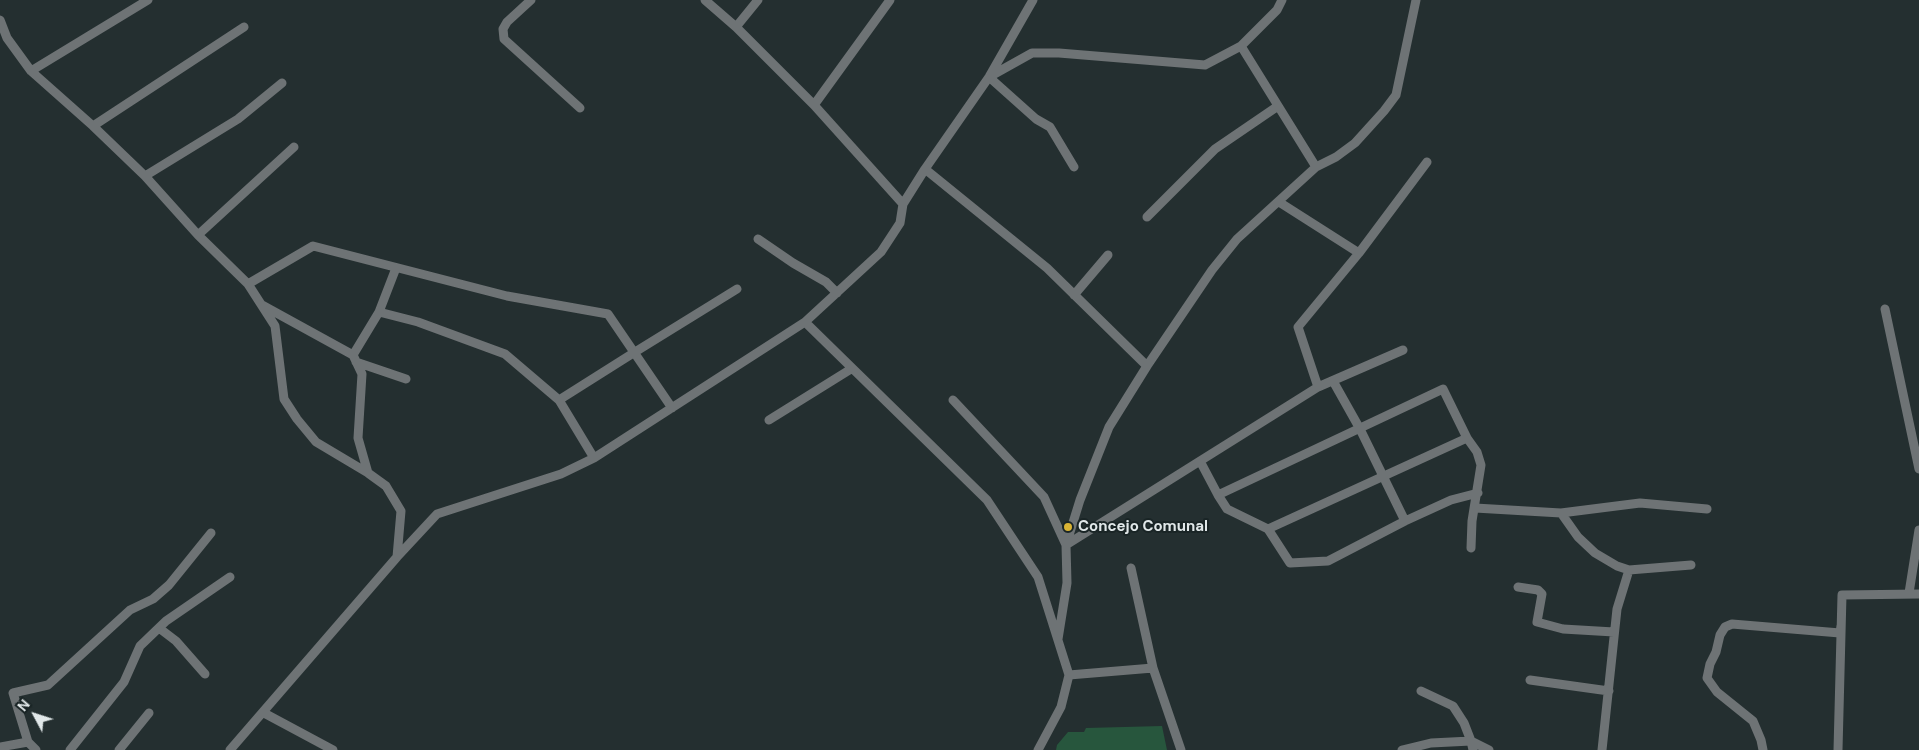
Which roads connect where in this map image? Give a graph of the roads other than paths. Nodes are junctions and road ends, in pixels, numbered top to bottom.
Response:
1 (148, 0) edge
2 (531, 0) edge
3 (705, 0) edge
4 (758, 0) edge
5 (890, 0) edge
6 (1032, 0) edge
7 (1282, 0) edge
8 (1416, 0) edge
9 (0, 20) edge
10 (244, 27) dead end
11 (736, 27) junction
12 (1241, 46) junction
13 (31, 71) junction
14 (989, 77) junction
15 (282, 83) dead end
16 (814, 105) junction
17 (1278, 106) junction
18 (580, 108) dead end
19 (93, 126) junction
20 (294, 147) dead end
21 (1427, 162) dead end
22 (1074, 167) dead end
23 (1316, 167) junction
24 (925, 169) junction
25 (145, 176) junction
26 (1278, 202) junction
27 (903, 204) junction
28 (1147, 217) dead end
29 (198, 235) junction
30 (758, 239) dead end
31 (1359, 253) junction
32 (1108, 255) dead end
33 (396, 268) junction
34 (248, 284) junction
35 (737, 289) dead end
36 (837, 293) junction
37 (1074, 295) junction
38 (262, 305) junction
39 (1885, 309) dead end
40 (379, 312) junction
41 (805, 322) junction
42 (1404, 350) dead end
43 (635, 352) junction
44 (355, 358) junction
45 (1147, 366) junction
46 (852, 369) junction
47 (406, 379) dead end
48 (1333, 381) junction
49 (1318, 387) junction
50 (559, 400) junction
51 (953, 400) dead end
52 (672, 408) junction
53 (770, 420) dead end
54 (1360, 429) junction
55 (1467, 438) junction
56 (594, 458) junction
57 (1200, 461) junction
58 (1919, 469) edge
59 (368, 473) junction
60 (1383, 476) junction
61 (1478, 493) junction
62 (1218, 495) junction
63 (1475, 508) junction
64 (1707, 509) dead end
65 (1562, 513) junction
66 (1405, 521) junction
67 (1268, 529) junction
68 (1919, 530) edge
69 (211, 533) dead end
70 (1066, 545) junction
71 (1471, 548) dead end
72 (397, 557) junction
73 (1691, 565) dead end
74 (1131, 568) dead end
75 (1629, 570) junction
76 (230, 578) dead end
77 (1518, 587) dead end
78 (1909, 593) junction
79 (1919, 594) edge
80 (1841, 626) junction
81 (160, 628) junction
82 (1614, 632) junction
83 (1058, 639) junction
84 (1153, 668) junction
85 (206, 674) dead end
86 (1068, 675) junction
87 (1530, 680) dead end
88 (1421, 691) dead end
89 (1609, 691) junction
90 (149, 713) dead end
91 (264, 713) junction
92 (28, 742) junction
93 (1472, 745) edge
94 (0, 747) edge
95 (36, 750) edge
96 (70, 750) edge
97 (119, 750) edge
98 (230, 750) edge
99 (333, 750) edge
100 (1038, 750) edge
101 (1181, 750) edge
102 (1402, 750) edge
103 (1489, 750) edge
104 (1602, 750) edge
105 (1762, 750) edge
106 (1838, 750) edge

1 - 13 street
2 - 18 street
3 - 11 street
4 - 11 street
5 - 16 street
6 - 14 street
7 - 12 street
8 - 23 street
9 - 13 street
10 - 19 street
11 - 16 street
12 - 14 street
12 - 17 street
13 - 19 street
14 - 22 street
14 - 24 street
15 - 25 street
16 - 27 street
17 - 23 street
17 - 28 street
19 - 25 street
20 - 29 street
21 - 31 street
23 - 26 street
24 - 27 street
24 - 37 street
25 - 29 street
26 - 31 street
26 - 45 street
27 - 36 street
29 - 34 street
30 - 36 street
31 - 49 street
32 - 37 street
33 - 34 street
33 - 40 street
33 - 43 street
34 - 38 street
35 - 43 street
36 - 41 street
37 - 45 street
38 - 44 street
38 - 59 street
39 - 58 street
40 - 44 street
40 - 50 street
41 - 46 street
41 - 52 street
42 - 48 street
43 - 50 street
43 - 52 street
44 - 47 street
44 - 59 street
45 - 70 street
46 - 53 street
46 - 83 street
48 - 49 street
48 - 54 street
49 - 57 street
50 - 56 street
51 - 70 street
52 - 56 street
54 - 55 street
54 - 60 street
54 - 62 street
55 - 60 street
55 - 61 street
56 - 72 street
57 - 62 street
57 - 70 street
59 - 72 street
60 - 66 street
60 - 67 street
61 - 63 street
61 - 66 street
62 - 67 street
63 - 65 street
63 - 71 street
64 - 65 street
65 - 75 street
66 - 67 street
68 - 78 street
69 - 92 street
70 - 83 street
72 - 91 street
73 - 75 street
74 - 84 street
75 - 82 street
76 - 81 street
77 - 82 street
78 - 79 street
78 - 80 street
80 - 105 street
80 - 106 street
81 - 85 street
81 - 96 street
82 - 89 street
83 - 86 street
84 - 86 street
84 - 101 street
86 - 100 street
87 - 89 street
88 - 93 street
89 - 104 street
90 - 97 street
91 - 98 street
91 - 99 street
92 - 94 street
92 - 95 street
93 - 102 street
93 - 103 street

